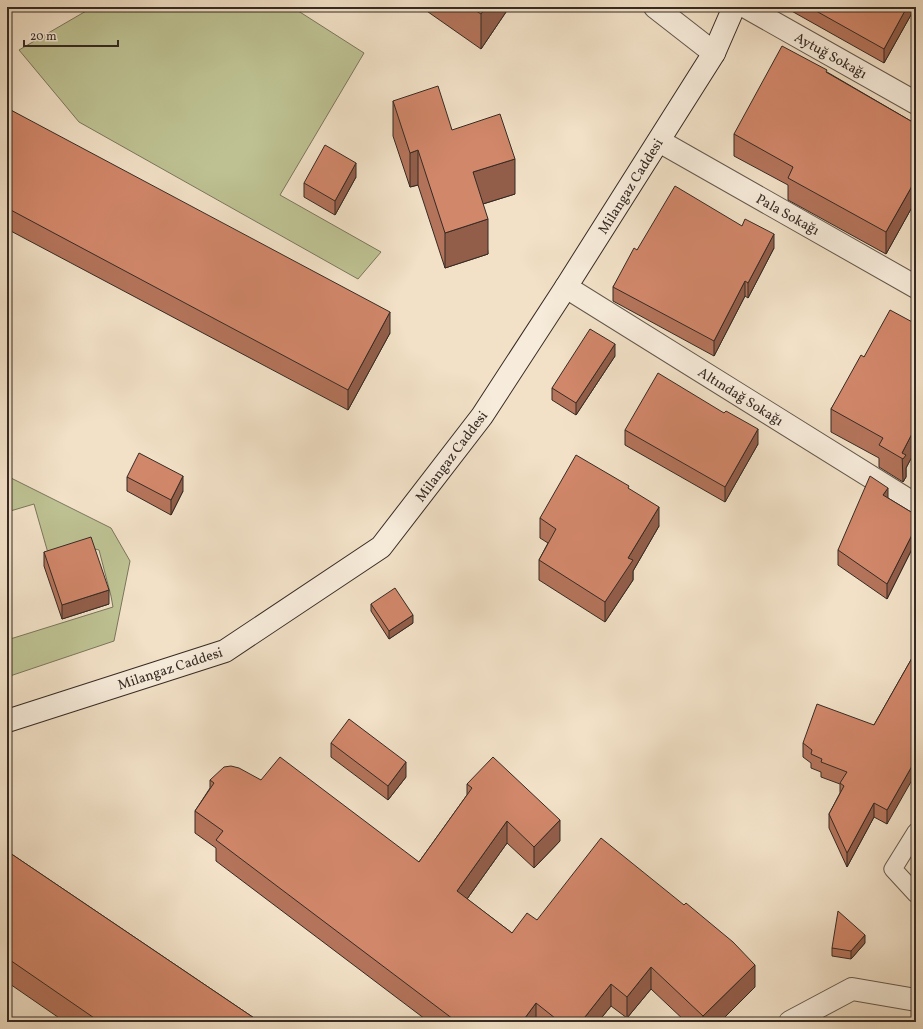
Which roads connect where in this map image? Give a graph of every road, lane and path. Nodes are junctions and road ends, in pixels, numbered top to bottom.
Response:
1 (655, 7) edge
2 (734, 7) edge
3 (746, 7) edge
4 (714, 53) junction
5 (916, 103) edge
6 (659, 142) junction
7 (566, 287) junction
8 (916, 287) edge
9 (916, 505) edge
10 (7, 721) edge
11 (916, 832) edge
12 (916, 894) edge
13 (916, 1000) edge
14 (790, 1022) edge

1 - 4 street
2 - 4 street, Milangaz Caddesi
3 - 5 street, Aytuğ Sokağı
4 - 6 street, Milangaz Caddesi
6 - 7 street, Milangaz Caddesi
6 - 8 street, Pala Sokağı
7 - 9 street, Altındağ Sokağı
7 - 10 street, Milangaz Caddesi
11 - 12 lane
13 - 14 street

